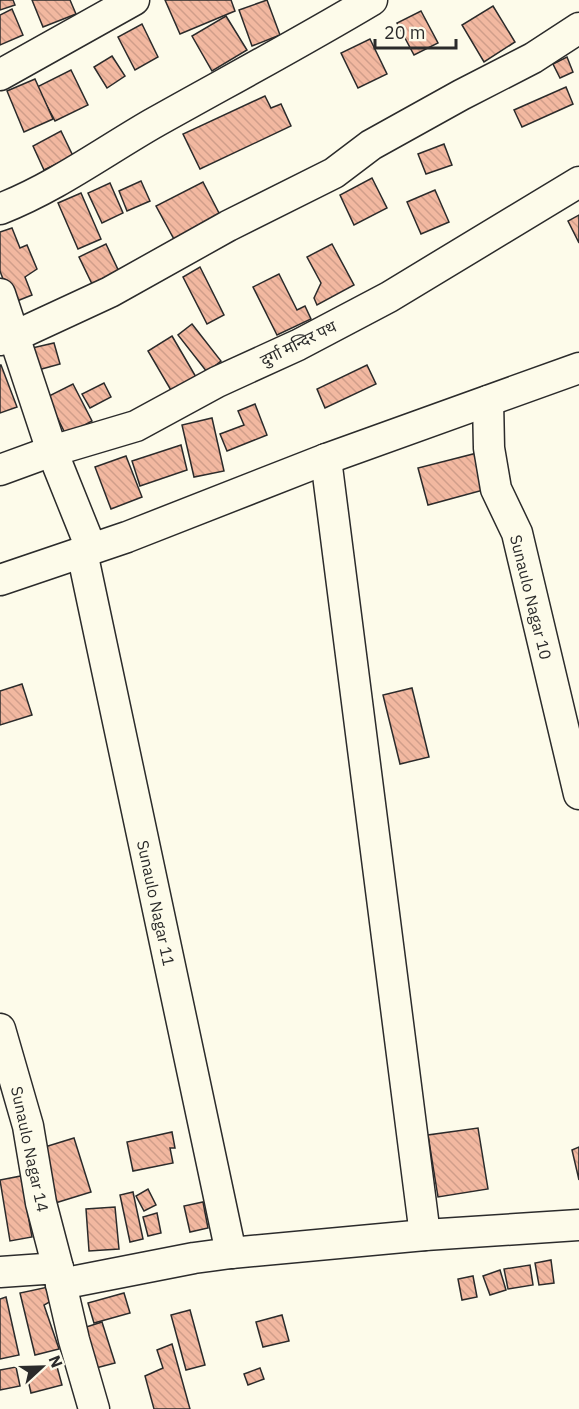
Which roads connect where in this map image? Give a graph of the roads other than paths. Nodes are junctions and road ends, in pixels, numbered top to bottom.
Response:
1 (134, 0) edge
2 (372, 0) edge
3 (579, 28) edge
4 (0, 75) edge
5 (579, 182) edge
6 (0, 209) edge
7 (0, 294) edge
8 (8, 338) edge
9 (579, 368) edge
10 (488, 401) junction
11 (52, 451) junction
12 (326, 459) junction
13 (0, 470) edge
14 (86, 550) junction
15 (0, 580) edge
16 (579, 794) edge
17 (0, 1029) edge
18 (579, 1225) edge
19 (425, 1235) junction
20 (231, 1253) junction
21 (0, 1272) edge
22 (60, 1276) junction
23 (94, 1409) edge

1 - 4 street
2 - 6 street
3 - 8 street
5 - 11 street, दुर्गा मन्दिर पथ
7 - 8 street, Sunaulo Nagar 11
8 - 11 street, Sunaulo Nagar 11
9 - 10 street
10 - 12 street
10 - 16 street, Sunaulo Nagar 10
11 - 13 street, दुर्गा मन्दिर पथ
11 - 14 street, Sunaulo Nagar 11
12 - 14 street
12 - 19 street
14 - 15 street
14 - 20 street, Sunaulo Nagar 11
17 - 22 street, Sunaulo Nagar 14
18 - 19 street
19 - 20 street
20 - 22 street
21 - 22 street
22 - 23 street, Sunaulo Nagar 14

